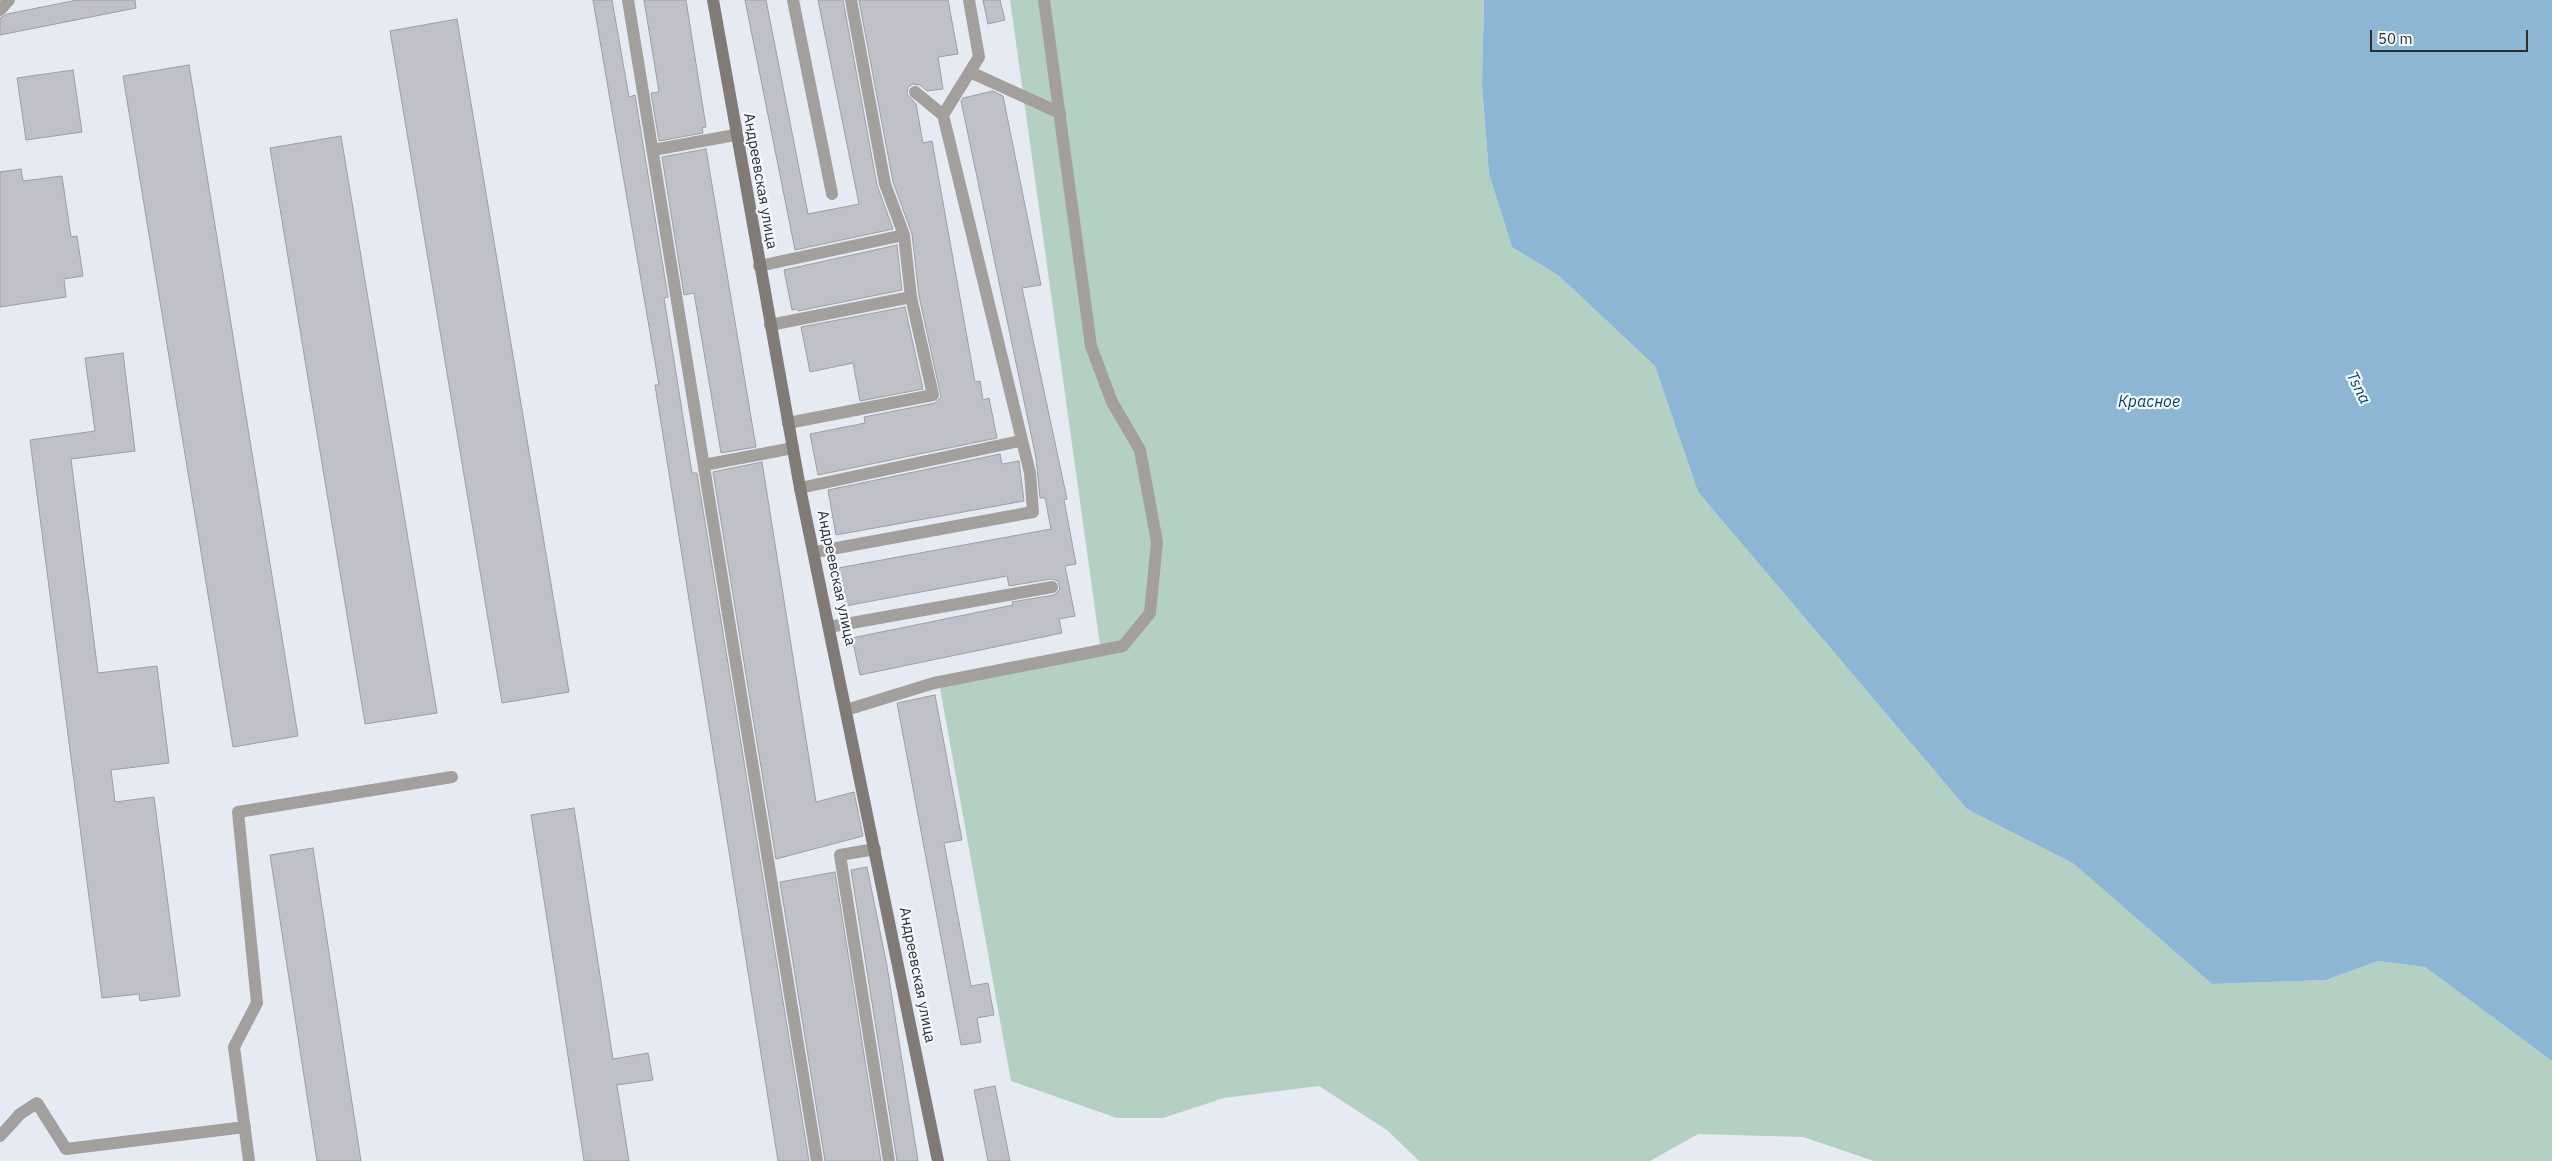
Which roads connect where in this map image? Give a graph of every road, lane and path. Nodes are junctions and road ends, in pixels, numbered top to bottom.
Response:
1 (9, 0) edge
2 (628, 0) edge
3 (713, 0) edge
4 (793, 0) edge
5 (851, 0) edge
6 (968, 0) edge
7 (1044, 0) edge
8 (0, 10) edge
9 (970, 72) junction
10 (915, 92) dead end
11 (1060, 113) junction
12 (944, 115) junction
13 (736, 135) junction
14 (653, 150) junction
15 (832, 194) dead end
16 (904, 235) junction
17 (759, 266) junction
18 (911, 297) junction
19 (770, 325) junction
20 (788, 423) junction
21 (1020, 441) junction
22 (793, 448) junction
23 (704, 465) junction
24 (800, 488) junction
25 (815, 552) junction
26 (1052, 587) dead end
27 (829, 627) junction
28 (846, 710) junction
29 (452, 777) dead end
30 (875, 849) junction
31 (245, 1127) junction
32 (0, 1136) edge
33 (249, 1161) edge
34 (817, 1161) edge
35 (889, 1161) edge
36 (938, 1161) edge

1 - 8 street
2 - 14 street
3 - 13 street, Андреевская улица
4 - 15 street
5 - 16 street
6 - 9 street
7 - 11 street
9 - 11 street
9 - 12 street
10 - 12 street
11 - 28 street
12 - 21 street
13 - 14 street
13 - 17 street, Андреевская улица
14 - 23 street
16 - 17 street
16 - 18 street
17 - 19 street, Андреевская улица
18 - 19 street
18 - 20 street
19 - 20 street, Андреевская улица
20 - 22 street, Андреевская улица
21 - 24 street
21 - 25 street
22 - 23 street
22 - 24 street, Андреевская улица
23 - 34 street
24 - 25 street, Андреевская улица
25 - 27 street, Андреевская улица
26 - 27 street
27 - 28 street, Андреевская улица
28 - 30 street, Андреевская улица
29 - 31 street
30 - 35 street
30 - 36 street, Андреевская улица
31 - 32 street
31 - 33 street

